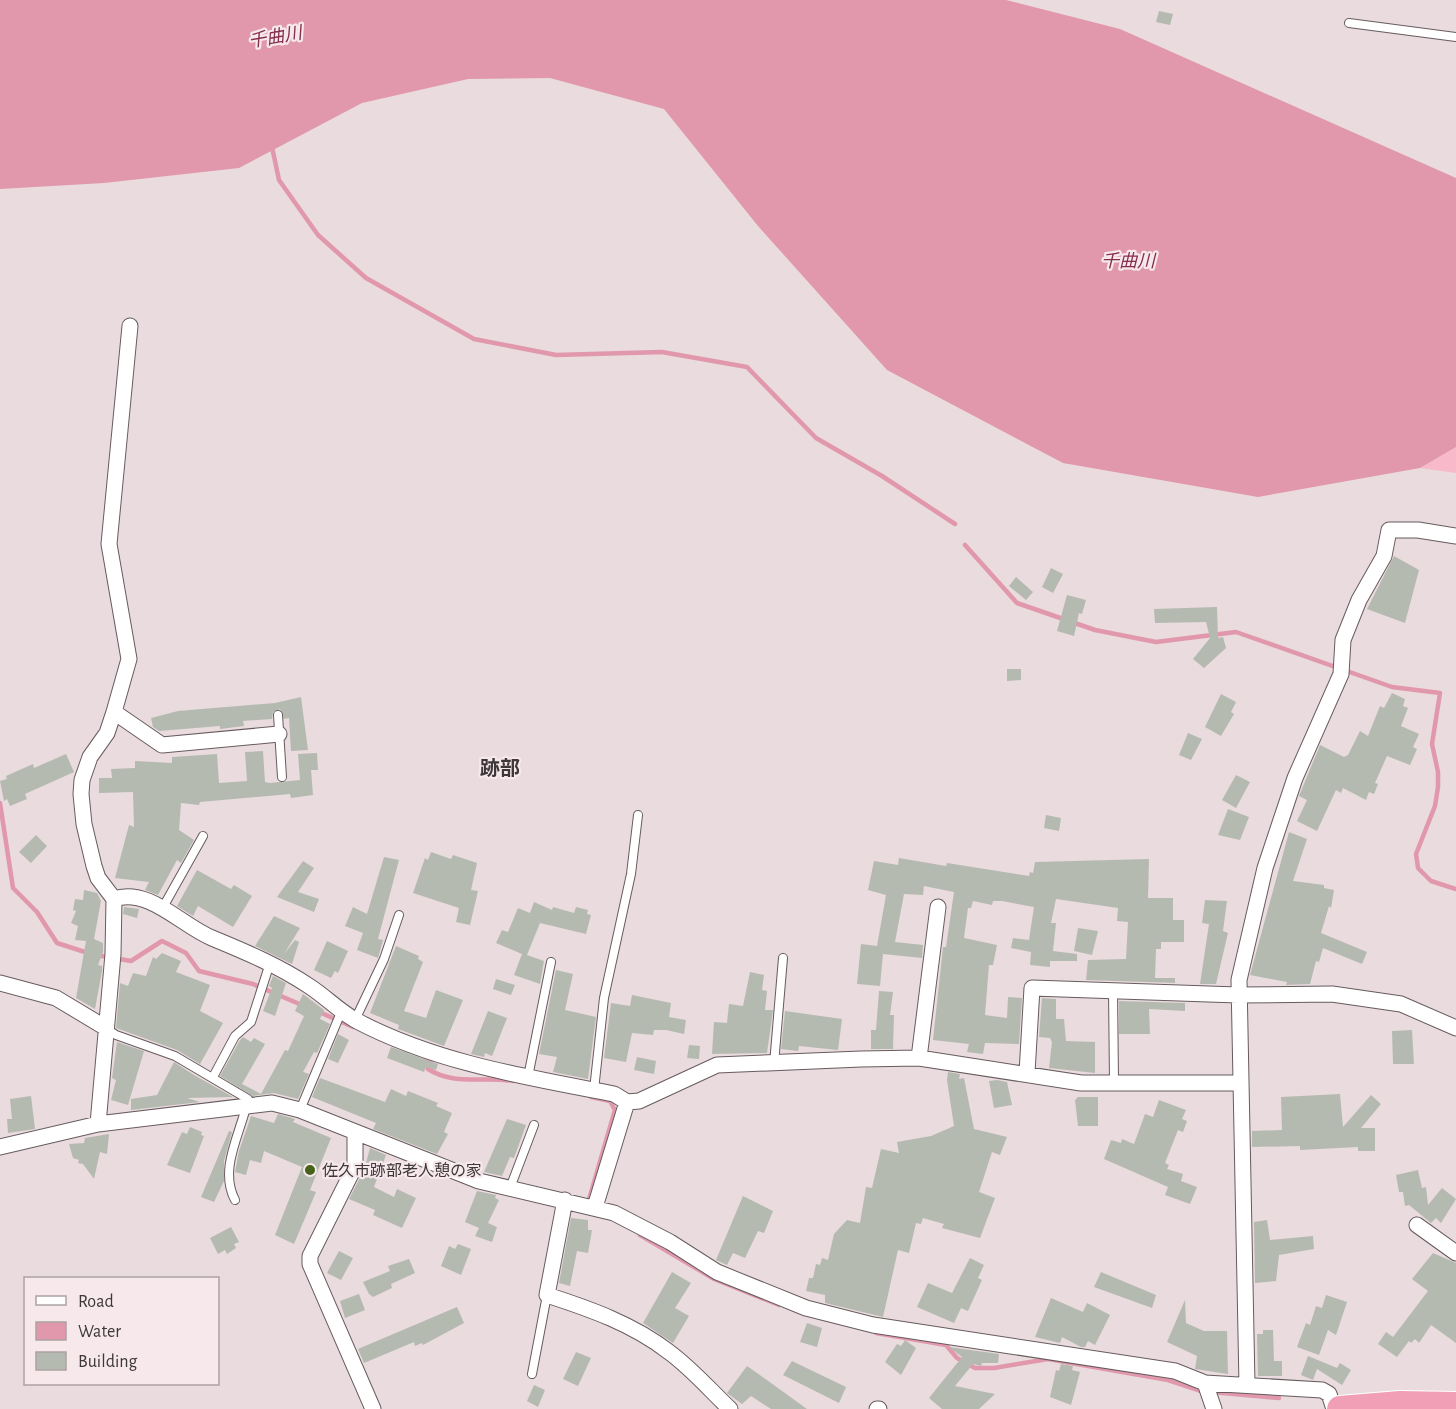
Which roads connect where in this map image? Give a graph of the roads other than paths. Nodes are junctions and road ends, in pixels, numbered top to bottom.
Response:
1 (1349, 23) dead end
2 (1456, 37) edge
3 (130, 326) dead end
4 (1456, 536) edge
5 (114, 712) junction
6 (278, 715) dead end
7 (279, 734) junction
8 (282, 777) dead end
9 (638, 814) dead end
10 (203, 836) dead end
11 (114, 899) junction
12 (938, 907) dead end
13 (162, 909) junction
14 (399, 915) dead end
15 (783, 958) dead end
16 (551, 962) dead end
17 (270, 963) junction
18 (0, 983) edge
19 (1113, 990) junction
20 (1238, 995) junction
21 (339, 1016) junction
22 (356, 1020) junction
23 (106, 1028) junction
24 (1456, 1028) edge
25 (919, 1058) junction
26 (774, 1064) junction
27 (1027, 1073) junction
28 (213, 1077) junction
29 (528, 1077) junction
30 (1114, 1081) junction
31 (1240, 1083) junction
32 (594, 1090) junction
33 (627, 1102) junction
34 (247, 1105) junction
35 (300, 1110) junction
36 (98, 1124) junction
37 (534, 1125) dead end
38 (355, 1132) junction
39 (0, 1147) edge
40 (509, 1190) junction
41 (235, 1200) dead end
42 (583, 1204) junction
43 (1417, 1225) dead end
44 (1456, 1253) edge
45 (548, 1295) junction
46 (532, 1374) dead end
47 (1205, 1383) junction
48 (1247, 1385) junction
49 (1456, 1405) edge
50 (373, 1409) edge
51 (730, 1409) edge
52 (1214, 1409) edge
53 (1334, 1409) edge
54 (1340, 1409) edge

1 - 2 lane
3 - 5 street
4 - 20 street
5 - 7 street
5 - 11 street
6 - 7 lane
7 - 8 lane
9 - 32 lane
10 - 13 lane
11 - 13 street
11 - 23 street
12 - 25 street
13 - 17 street
14 - 22 lane
15 - 26 lane
16 - 29 lane
17 - 21 street
17 - 28 lane
18 - 23 street
19 - 20 street
19 - 27 street
19 - 30 lane
20 - 24 street
20 - 31 street
21 - 22 street
21 - 35 lane
22 - 29 street
23 - 28 lane
23 - 36 street
25 - 26 street
25 - 27 street
26 - 33 street
27 - 30 street
28 - 34 lane
29 - 32 street
30 - 31 street
31 - 48 street
32 - 33 street
33 - 42 street
34 - 35 street
34 - 36 street
34 - 41 lane
35 - 38 street
36 - 39 street
37 - 40 lane
38 - 40 street
38 - 50 street
40 - 42 street
42 - 45 street
42 - 47 street
43 - 44 street
45 - 46 lane
45 - 51 street
47 - 48 street
47 - 52 street
48 - 53 street
49 - 54 highway

